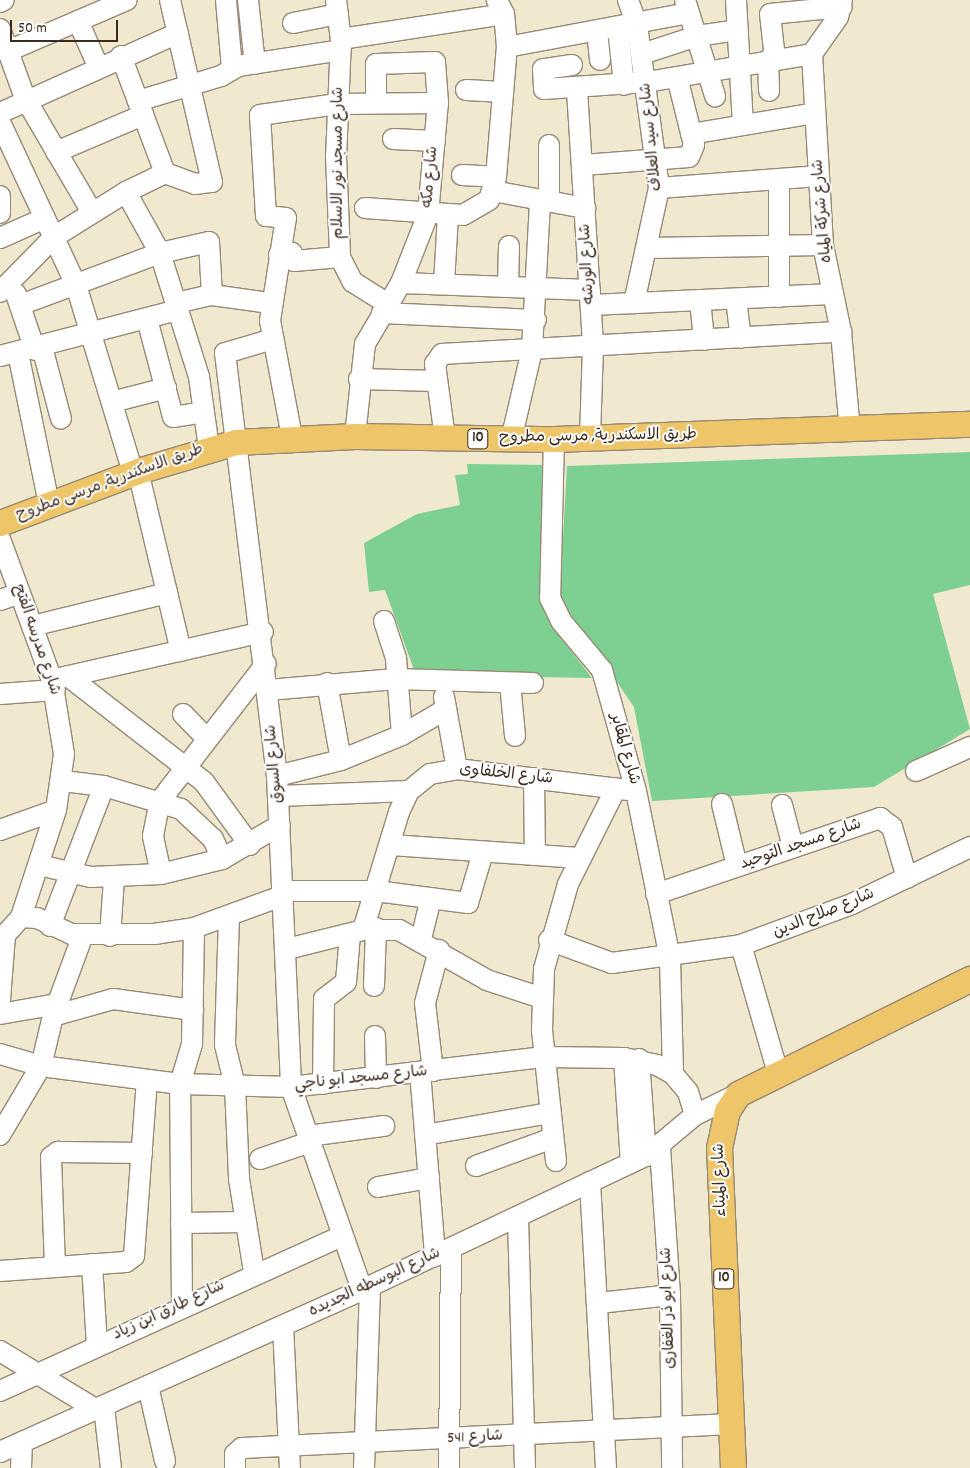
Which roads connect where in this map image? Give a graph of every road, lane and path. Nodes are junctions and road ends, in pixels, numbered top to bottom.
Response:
1 (4, 0) edge
2 (127, 0) edge
3 (170, 0) edge
4 (226, 0) edge
5 (248, 0) edge
6 (736, 0) edge
7 (633, 1) edge
8 (0, 2) edge
9 (842, 4) edge
10 (337, 7) edge
11 (500, 7) edge
12 (686, 7) edge
13 (78, 21) junction
14 (293, 23) dead end
15 (628, 26) junction
16 (0, 29) edge
17 (738, 30) junction
18 (597, 31) junction
19 (178, 34) junction
20 (697, 36) junction
21 (341, 45) junction
22 (507, 47) junction
23 (642, 54) junction
24 (812, 54) junction
25 (121, 56) junction
26 (600, 60) dead end
27 (772, 60) junction
28 (7, 62) edge
29 (255, 64) junction
30 (572, 65) dead end
31 (740, 65) junction
32 (98, 66) junction
33 (232, 69) junction
34 (707, 72) junction
35 (677, 77) junction
36 (646, 82) junction
37 (624, 85) junction
38 (188, 86) junction
39 (466, 90) dead end
40 (578, 90) junction
41 (769, 91) dead end
42 (503, 92) junction
43 (715, 96) dead end
44 (25, 98) junction
45 (376, 102) junction
46 (438, 103) junction
47 (337, 104) junction
48 (140, 108) junction
49 (0, 113) edge
50 (815, 113) junction
51 (0, 122) edge
52 (743, 125) junction
53 (691, 134) junction
54 (393, 138) dead end
55 (435, 141) junction
56 (549, 145) dead end
57 (56, 152) junction
58 (655, 161) junction
59 (583, 165) junction
60 (165, 173) junction
61 (462, 175) dead end
62 (819, 176) junction
63 (779, 179) junction
64 (495, 184) junction
65 (659, 188) junction
66 (126, 192) junction
67 (0, 196) edge
68 (545, 201) junction
69 (365, 208) dead end
70 (585, 208) junction
71 (92, 212) junction
72 (0, 213) edge
73 (438, 215) junction
74 (45, 218) junction
75 (54, 237) junction
76 (0, 238) edge
77 (823, 244) junction
78 (509, 246) dead end
79 (779, 246) junction
80 (648, 248) junction
81 (160, 252) junction
82 (278, 254) junction
83 (340, 257) junction
84 (401, 283) junction
85 (444, 284) junction
86 (76, 285) junction
87 (6, 287) edge
88 (508, 287) junction
89 (537, 288) junction
90 (833, 294) junction
91 (212, 295) junction
92 (590, 297) junction
93 (779, 297) junction
94 (736, 299) junction
95 (700, 300) junction
96 (634, 303) junction
97 (270, 304) junction
98 (20, 305) junction
99 (177, 306) junction
100 (385, 308) junction
101 (147, 319) junction
102 (536, 320) junction
103 (840, 332) junction
104 (91, 334) junction
105 (741, 338) junction
106 (273, 339) junction
107 (704, 340) junction
108 (593, 347) junction
109 (532, 350) junction
110 (24, 352) edge
111 (359, 380) junction
112 (436, 381) junction
113 (166, 388) junction
114 (112, 402) junction
115 (204, 412) junction
116 (970, 424) edge
117 (33, 425) junction
118 (850, 431) junction
119 (355, 436) junction
120 (292, 437) junction
121 (444, 438) junction
122 (590, 438) junction
123 (554, 439) junction
124 (511, 440) junction
125 (236, 442) junction
126 (209, 448) junction
127 (135, 472) junction
128 (49, 504) junction
129 (0, 523) edge
130 (0, 539) edge
131 (20, 593) junction
132 (167, 593) junction
133 (0, 600) edge
134 (384, 621) dead end
135 (32, 626) junction
136 (263, 632) junction
137 (181, 651) junction
138 (266, 664) junction
139 (396, 679) junction
140 (441, 681) junction
141 (58, 682) junction
142 (510, 682) junction
143 (327, 683) junction
144 (533, 683) dead end
145 (268, 690) junction
146 (0, 694) edge
147 (446, 709) junction
148 (183, 714) dead end
149 (402, 735) junction
150 (515, 736) dead end
151 (207, 739) junction
152 (970, 747) edge
153 (342, 760) junction
154 (184, 766) junction
155 (457, 769) junction
156 (916, 771) dead end
157 (277, 776) junction
158 (534, 778) junction
159 (63, 781) junction
160 (104, 786) junction
161 (616, 788) junction
162 (409, 791) junction
163 (636, 791) junction
164 (279, 796) junction
165 (160, 801) junction
166 (722, 804) dead end
167 (782, 805) dead end
168 (56, 810) junction
169 (280, 825) junction
170 (0, 830) edge
171 (390, 845) junction
172 (250, 846) junction
173 (793, 847) junction
174 (970, 847) edge
175 (483, 852) junction
176 (535, 855) junction
177 (581, 858) junction
178 (222, 859) junction
179 (39, 865) junction
180 (737, 866) junction
181 (69, 874) junction
182 (161, 874) junction
183 (907, 878) junction
184 (114, 879) junction
185 (376, 891) junction
186 (283, 893) junction
187 (656, 894) junction
188 (431, 898) junction
189 (229, 916) junction
190 (21, 917) junction
191 (50, 926) junction
192 (194, 928) junction
193 (363, 930) junction
194 (83, 935) junction
195 (110, 936) junction
196 (421, 938) junction
197 (549, 940) junction
198 (741, 945) junction
199 (287, 949) junction
200 (439, 950) junction
201 (2, 951) edge
202 (670, 958) junction
203 (970, 979) edge
204 (374, 986) dead end
205 (542, 998) junction
206 (0, 1000) edge
207 (55, 1010) junction
208 (193, 1010) junction
209 (0, 1014) edge
210 (375, 1036) dead end
211 (0, 1054) edge
212 (544, 1057) junction
213 (631, 1058) junction
214 (41, 1066) junction
215 (426, 1072) junction
216 (778, 1073) junction
217 (673, 1074) junction
218 (376, 1078) junction
219 (147, 1080) junction
220 (180, 1084) junction
221 (323, 1084) junction
222 (235, 1086) junction
223 (291, 1087) junction
224 (738, 1094) junction
225 (550, 1113) junction
226 (695, 1115) junction
227 (384, 1126) dead end
228 (0, 1134) edge
229 (426, 1135) junction
230 (553, 1138) junction
231 (309, 1139) junction
232 (142, 1154) junction
233 (646, 1155) junction
234 (260, 1159) dead end
235 (556, 1161) dead end
236 (476, 1166) dead end
237 (429, 1178) junction
238 (590, 1182) junction
239 (378, 1187) dead end
240 (518, 1218) junction
241 (246, 1222) junction
242 (181, 1223) junction
243 (341, 1236) junction
244 (443, 1252) junction
245 (92, 1264) junction
246 (55, 1267) junction
247 (0, 1271) edge
248 (254, 1272) junction
249 (366, 1288) junction
250 (670, 1295) junction
251 (598, 1303) junction
252 (182, 1306) junction
253 (283, 1326) junction
254 (97, 1345) junction
255 (0, 1351) edge
256 (36, 1373) junction
257 (148, 1386) junction
258 (0, 1391) edge
259 (100, 1408) junction
260 (731, 1424) junction
261 (671, 1427) junction
262 (607, 1431) junction
263 (524, 1435) junction
264 (449, 1439) junction
265 (22, 1442) junction
266 (364, 1444) junction
267 (289, 1446) junction
268 (0, 1452) edge
269 (165, 1461) dead end
270 (21, 1468) edge
271 (111, 1468) edge
272 (235, 1468) edge
273 (290, 1468) edge
274 (364, 1468) edge
275 (449, 1468) edge
276 (525, 1468) edge
277 (606, 1468) edge
278 (672, 1468) edge
279 (733, 1468) edge

1 - 8 street
2 - 13 street
3 - 19 street
4 - 33 street
5 - 29 street
6 - 17 street
7 - 15 street, شارع سيد العلاف
9 - 24 street
9 - 27 street
10 - 14 street
10 - 21 street, شارع مسجد نور الاسلام
11 - 21 street
11 - 22 street
12 - 15 street
12 - 20 street
13 - 28 street
13 - 32 street
15 - 18 street
15 - 23 street, شارع سيد العلاف
15 - 37 street
16 - 28 street
17 - 20 street
17 - 31 street
18 - 22 street
18 - 26 street
19 - 25 street
19 - 38 street
20 - 23 street
20 - 34 street
21 - 29 street
21 - 47 street, شارع مسجد نور الاسلام
22 - 42 street
23 - 36 street, شارع سيد العلاف
24 - 27 street
24 - 50 street, شارع شركة المياه
25 - 32 street
25 - 48 street
27 - 31 street
27 - 41 street
28 - 44 street
29 - 33 street
30 - 40 street
31 - 34 street
31 - 52 street
32 - 44 street
33 - 38 street
34 - 35 street
34 - 43 street
35 - 36 street
35 - 53 street
36 - 37 street
36 - 58 street, شارع سيد العلاف
37 - 40 street
38 - 48 street
38 - 60 street
39 - 42 street
40 - 59 street, شارع الورشه
42 - 64 street
44 - 49 street
44 - 57 street
45 - 46 street
45 - 46 street, شارع مكه
45 - 47 street
46 - 55 street, شارع مكه
47 - 82 street
47 - 83 street, شارع مسجد نور الاسلام
48 - 57 street
48 - 60 street
50 - 52 street
50 - 62 street, شارع شركة المياه
51 - 74 street
52 - 53 street
53 - 58 street
54 - 55 street
55 - 73 street, شارع مكه
56 - 68 street
57 - 71 street
58 - 59 street
58 - 65 street, شارع سيد العلاف
59 - 70 street, شارع الورشه
60 - 66 street
61 - 64 street
62 - 63 street
62 - 77 street, شارع شركة المياه
63 - 65 street
63 - 79 street
64 - 68 street
64 - 73 street
65 - 80 street, شارع سيد العلاف
66 - 71 street
66 - 81 street
67 - 72 street
68 - 70 street
68 - 89 street
69 - 73 street
70 - 92 street, شارع الورشه
71 - 75 street
73 - 84 street, شارع مكه
73 - 85 street
74 - 75 street
74 - 76 street
75 - 86 street
75 - 87 street
77 - 79 street
77 - 90 street, شارع شركة المياه
78 - 88 street
79 - 80 street
79 - 93 street
80 - 96 street, شارع سيد العلاف
81 - 86 street
81 - 91 street
81 - 99 street
82 - 83 street
82 - 97 street
83 - 100 street, شارع مسجد نور الاسلام
84 - 85 street
84 - 100 street, شارع مكه
85 - 88 street
86 - 98 street
86 - 104 street
87 - 98 street
88 - 89 street
89 - 92 street
89 - 102 street
90 - 93 street
90 - 103 street, شارع شركة المياه
91 - 97 street
91 - 99 street
92 - 96 street
92 - 108 street, شارع الورشه
93 - 94 street
94 - 95 street
94 - 105 street
95 - 96 street
95 - 107 street
97 - 106 street
98 - 110 street
99 - 101 street
99 - 115 street
100 - 102 street
100 - 111 street, شارع مكه
101 - 104 street
101 - 113 street
102 - 109 street
103 - 105 street
103 - 118 street, شارع شركة المياه
104 - 110 street
104 - 114 street
105 - 107 street
106 - 120 street
106 - 125 street, شارع السوق
107 - 108 street
108 - 109 street
108 - 122 street, شارع الورشه
109 - 112 street
109 - 124 street
110 - 117 street
110 - 117 street
111 - 112 street
111 - 119 street, شارع مكه
112 - 121 street
113 - 114 street
113 - 115 street
114 - 127 street
115 - 126 street
116 - 118 main road, طريق الاسكندرية, مرسى مطروح / 10
117 - 128 street
118 - 122 main road, طريق الاسكندرية, مرسى مطروح / 10
119 - 120 main road, طريق الاسكندرية, مرسى مطروح / 10
119 - 121 main road, طريق الاسكندرية, مرسى مطروح / 10
120 - 125 main road, طريق الاسكندرية, مرسى مطروح / 10
121 - 124 main road, طريق الاسكندرية, مرسى مطروح / 10
122 - 123 main road, طريق الاسكندرية, مرسى مطروح / 10
123 - 124 main road, طريق الاسكندرية, مرسى مطروح / 10
123 - 163 street, شارع المقابر
125 - 126 main road, طريق الاسكندرية, مرسى مطروح / 10
125 - 136 street, شارع السوق
126 - 127 main road, طريق الاسكندرية, مرسى مطروح / 10
127 - 128 main road, طريق الاسكندرية, مرسى مطروح / 10
127 - 132 street
128 - 129 main road, طريق الاسكندرية, مرسى مطروح / 10
130 - 131 street, شارع مدرسه الفتح
131 - 133 street
131 - 135 street, شارع مدرسه الفتح
132 - 135 street
132 - 137 street
134 - 139 street
135 - 141 street, شارع مدرسه الفتح
136 - 137 street
136 - 138 street, شارع السوق
137 - 141 street
138 - 145 street, شارع السوق
138 - 151 street
139 - 140 street
139 - 143 street
139 - 149 street
140 - 142 street
140 - 147 street
141 - 146 street
141 - 154 street
141 - 159 street, شارع مدرسه الفتح
142 - 144 street
142 - 150 street
143 - 145 street
143 - 153 street
145 - 157 street, شارع السوق
147 - 149 street
147 - 155 street
148 - 151 street
149 - 153 street
151 - 154 street
152 - 156 street
153 - 157 street
154 - 165 street
154 - 172 street
155 - 158 street, شارع الخلفاوى
155 - 162 street, شارع الخلفاوى
157 - 164 street, شارع السوق
158 - 161 street, شارع الخلفاوى
158 - 176 street
159 - 160 street
159 - 168 street, شارع مدرسه الفتح
160 - 165 street
160 - 181 street
161 - 163 street, شارع الخلفاوى
161 - 177 street
162 - 164 street
162 - 171 street
163 - 187 street, شارع المقابر
164 - 169 street, شارع السوق
165 - 178 street
165 - 182 street
166 - 180 street
167 - 173 street
168 - 170 street
168 - 179 street, شارع مدرسه الفتح
169 - 172 street
169 - 186 street, شارع السوق
171 - 175 street
171 - 185 street
172 - 178 street
173 - 180 street, شارع مسجد التوحيد
173 - 183 street, شارع مسجد التوحيد
174 - 183 street, شارع صلاح الدين
175 - 176 street
175 - 188 street
176 - 177 street
177 - 197 street
178 - 182 street
179 - 181 street
179 - 190 street, شارع مدرسه الفتح
180 - 187 street, شارع مسجد التوحيد
181 - 184 street
181 - 191 street
182 - 184 street
183 - 198 street, شارع صلاح الدين
184 - 195 street
185 - 186 street
185 - 188 street
185 - 193 street
186 - 189 street
186 - 199 street, شارع السوق
187 - 202 street, شارع المقابر
188 - 196 street
189 - 192 street
189 - 222 street
190 - 191 street
190 - 201 street, شارع مدرسه الفتح
191 - 194 street
192 - 195 street
192 - 208 street
193 - 196 street
193 - 199 street
193 - 204 street
193 - 221 street
194 - 195 street
194 - 207 street
196 - 200 street
197 - 202 street, شارع صلاح الدين
197 - 205 street
198 - 202 street, شارع صلاح الدين
198 - 216 street
199 - 223 street, شارع السوق
200 - 205 street
200 - 215 street
201 - 206 street, شارع مدرسه الفتح
202 - 217 street, شارع المقابر
203 - 216 main road
205 - 212 street
207 - 208 street
207 - 209 street
207 - 214 street
208 - 220 street
210 - 218 street
211 - 214 street, شارع مسجد ابو ناجي
212 - 213 street, شارع مسجد ابو ناجي
212 - 215 street, شارع مسجد ابو ناجي
212 - 225 street
213 - 217 street, شارع مسجد ابو ناجي
213 - 233 street, شارع ابو ذر الغفارى
214 - 219 street, شارع مسجد ابو ناجي
214 - 228 street
215 - 218 street, شارع مسجد ابو ناجي
215 - 229 street
216 - 224 main road
217 - 226 street, شارع مسجد ابو ناجي
218 - 221 street, شارع مسجد ابو ناجي
219 - 220 street, شارع مسجد ابو ناجي
219 - 232 street
220 - 222 street, شارع مسجد ابو ناجي
220 - 242 street
221 - 223 street, شارع مسجد ابو ناجي
222 - 223 street, شارع مسجد ابو ناجي
222 - 241 street
223 - 231 street, شارع السوق
224 - 226 street, شارع البوسطه الجديده
224 - 260 main road, شارع الميناء / 10
225 - 229 street
225 - 230 street
226 - 233 street, شارع البوسطه الجديده
227 - 231 street
229 - 237 street
230 - 235 street
230 - 236 street
231 - 234 street
231 - 243 street, شارع السوق
232 - 245 street
232 - 246 street
233 - 238 street, شارع البوسطه الجديده
233 - 250 street, شارع ابو ذر الغفارى
237 - 239 street
237 - 244 street
238 - 240 street, شارع البوسطه الجديده
238 - 251 street
240 - 244 street, شارع البوسطه الجديده
240 - 263 street
241 - 242 street
241 - 248 street
242 - 252 street
243 - 248 street, شارع طارق ابن زياد
243 - 249 street, شارع السوق
244 - 249 street, شارع البوسطه الجديده
244 - 264 street
245 - 246 street
245 - 254 street
246 - 247 street
248 - 252 street, شارع طارق ابن زياد
249 - 253 street, شارع البوسطه الجديده
249 - 266 street
250 - 251 street
250 - 261 street, شارع ابو ذر الغفارى
251 - 262 street
252 - 254 street, شارع طارق ابن زياد
253 - 257 street, شارع البوسطه الجديده
253 - 267 street
254 - 256 street, شارع طارق ابن زياد
255 - 256 street
256 - 258 street, شارع طارق ابن زياد
256 - 259 street
257 - 259 street, شارع البوسطه الجديده
257 - 269 street
259 - 265 street, شارع البوسطه الجديده
259 - 271 street
260 - 261 street, شارع 541
260 - 279 main road, شارع الميناء / 10
261 - 262 street, شارع 541
261 - 278 street, شارع ابو ذر الغفارى
262 - 263 street, شارع 541
262 - 277 street
263 - 264 street, شارع 541
263 - 276 street
264 - 266 street, شارع 541
264 - 275 street
265 - 268 street, شارع البوسطه الجديده
265 - 270 street
266 - 267 street, شارع 541
266 - 274 street
267 - 272 street, شارع 541
267 - 273 street

